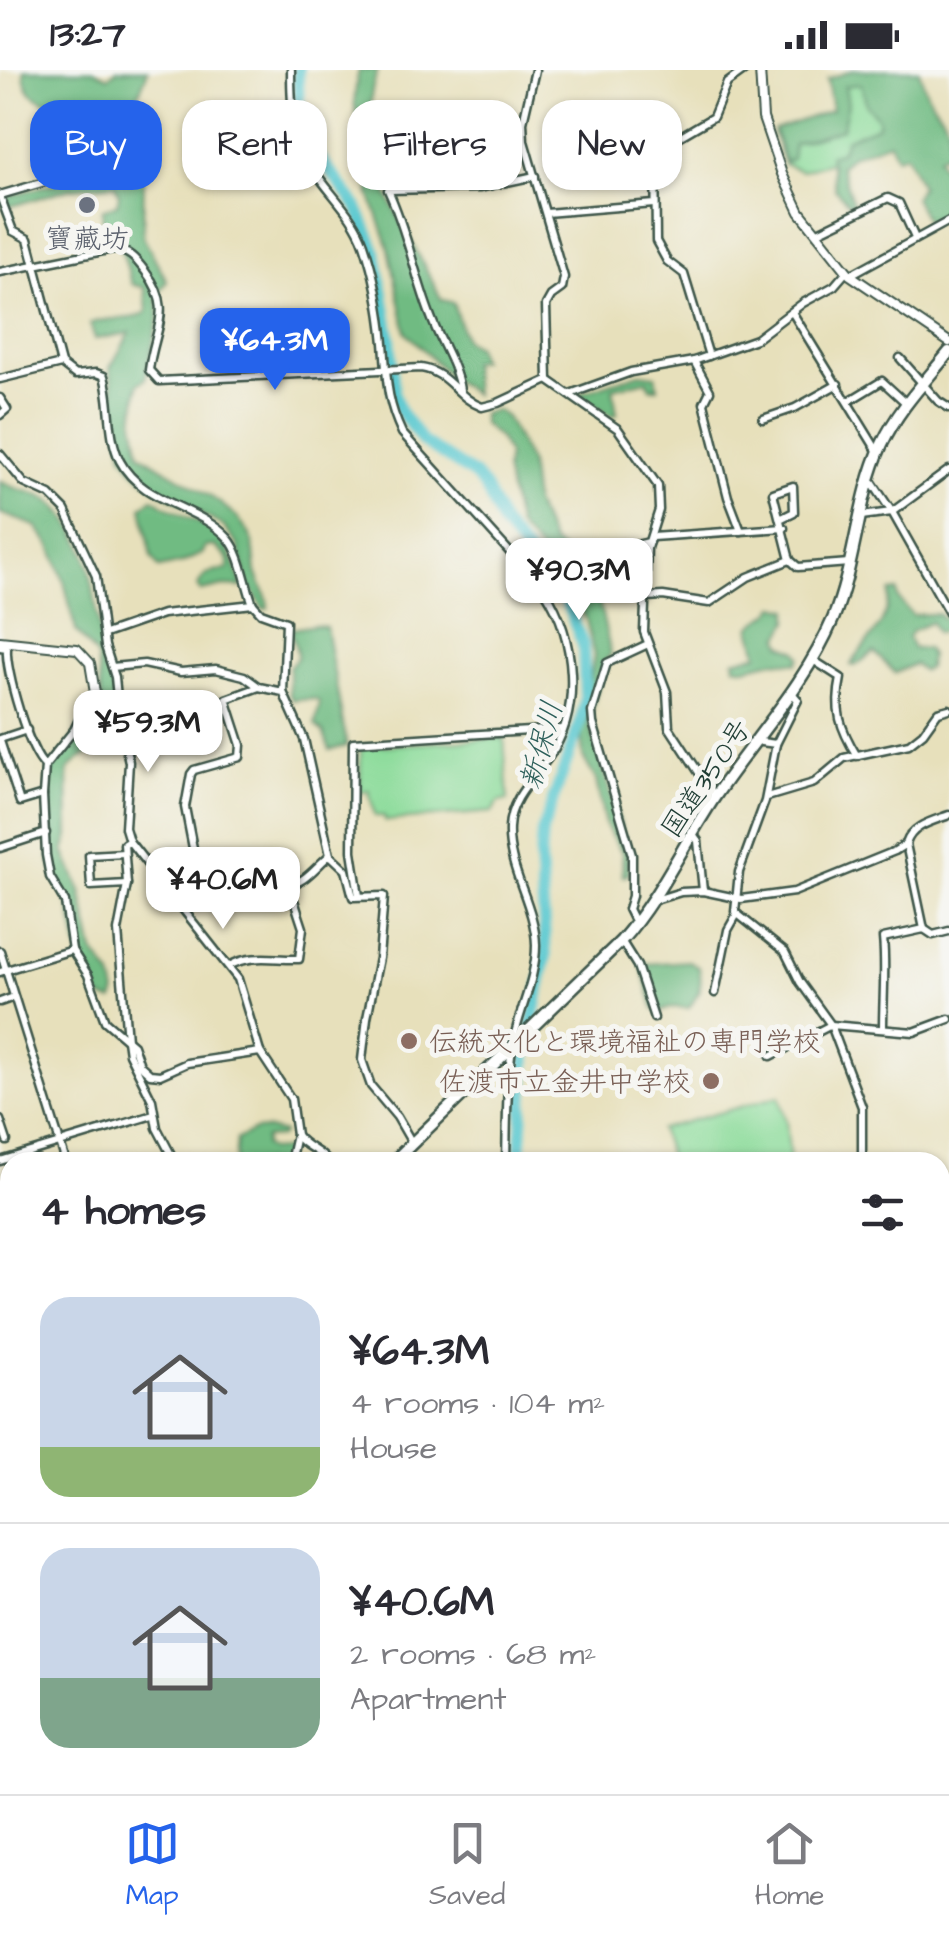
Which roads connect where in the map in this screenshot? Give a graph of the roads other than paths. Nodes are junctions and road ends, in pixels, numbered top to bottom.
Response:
1 (291, 70) edge
2 (535, 70) edge
3 (745, 70) edge
4 (760, 70) edge
5 (535, 176) junction
6 (30, 187) edge
7 (0, 196) edge
8 (654, 204) junction
9 (546, 213) junction
10 (949, 221) edge
11 (816, 233) junction
12 (915, 238) junction
13 (37, 266) junction
14 (0, 272) edge
15 (848, 273) junction
16 (792, 312) junction
17 (949, 342) edge
18 (949, 352) edge
19 (709, 356) junction
20 (900, 358) dead end
21 (694, 361) junction
22 (61, 364) junction
23 (383, 369) junction
24 (0, 379) edge
25 (548, 380) junction
26 (924, 382) junction
27 (838, 384) junction
28 (568, 394) junction
29 (463, 396) junction
30 (0, 398) edge
31 (849, 401) junction
32 (906, 404) junction
33 (949, 408) edge
34 (0, 415) edge
35 (764, 419) dead end
36 (879, 453) junction
37 (0, 454) edge
38 (949, 470) edge
39 (870, 479) junction
40 (892, 512) junction
41 (860, 516) junction
42 (782, 518) junction
43 (784, 528) junction
44 (741, 530) junction
45 (651, 539) junction
46 (574, 559) dead end
47 (790, 560) junction
48 (849, 563) junction
49 (647, 597) junction
50 (253, 604) junction
51 (949, 613) edge
52 (105, 634) junction
53 (0, 644) edge
54 (648, 644) junction
55 (813, 660) junction
56 (112, 667) junction
57 (259, 687) junction
58 (283, 692) junction
59 (792, 693) junction
60 (949, 708) edge
61 (82, 713) dead end
62 (119, 718) junction
63 (562, 729) junction
64 (28, 730) junction
65 (0, 740) edge
66 (761, 742) dead end
67 (776, 744) junction
68 (857, 756) junction
69 (45, 766) junction
70 (43, 795) junction
71 (715, 797) junction
72 (766, 797) junction
73 (949, 814) edge
74 (46, 833) junction
75 (693, 834) junction
76 (129, 841) junction
77 (906, 844) junction
78 (0, 848) edge
79 (124, 853) junction
80 (330, 855) junction
81 (198, 874) junction
82 (163, 882) junction
83 (127, 884) junction
84 (288, 885) junction
85 (703, 891) junction
86 (359, 896) junction
87 (735, 898) junction
88 (652, 901) junction
89 (737, 914) junction
90 (636, 924) junction
91 (924, 929) junction
92 (949, 931) edge
93 (621, 941) junction
94 (72, 950) junction
95 (0, 951) edge
96 (228, 966) junction
97 (3, 971) edge
98 (715, 993) dead end
99 (14, 998) junction
100 (0, 1002) edge
101 (654, 1018) dead end
102 (949, 1019) edge
103 (831, 1025) junction
104 (883, 1028) junction
105 (127, 1040) junction
106 (515, 1043) junction
107 (260, 1052) junction
108 (771, 1056) dead end
109 (153, 1115) junction
110 (0, 1120) edge
111 (296, 1136) junction
112 (7, 1141) dead end
113 (59, 1142) junction
114 (412, 1144) junction
115 (28, 1152) edge
116 (62, 1152) edge
117 (170, 1152) edge
118 (292, 1152) edge
119 (321, 1152) edge
120 (404, 1152) edge
121 (507, 1152) edge
122 (862, 1152) edge

1 - 23 street
2 - 5 street
3 - 8 street
4 - 11 street
5 - 9 street
5 - 29 street
6 - 7 street
7 - 13 street
8 - 9 street
8 - 19 street
9 - 25 street
10 - 12 street
11 - 12 street
11 - 15 street
12 - 15 street
13 - 14 street
13 - 22 street
13 - 23 street
15 - 16 street
15 - 17 street
16 - 19 street
16 - 27 street
18 - 26 highway, 国道350号
19 - 21 street
20 - 26 street
21 - 28 street
21 - 44 street
22 - 24 street
22 - 50 street
23 - 29 street
23 - 63 street
25 - 28 street
25 - 29 street
26 - 32 highway, 国道350号
26 - 33 street
27 - 31 street
27 - 35 street
28 - 45 street
30 - 34 street
31 - 32 street
31 - 36 street
32 - 36 highway, 国道350号
36 - 39 highway, 国道350号
37 - 52 street
38 - 40 street
39 - 40 street
39 - 41 highway, 国道350号
40 - 41 street
40 - 51 street
41 - 48 highway, 国道350号
42 - 42 street
42 - 43 street
43 - 44 street
43 - 47 street
44 - 45 street
45 - 46 street
45 - 49 street
47 - 48 street
47 - 49 street
48 - 55 highway, 国道350号
49 - 54 street
50 - 52 street
50 - 58 street
52 - 56 street
53 - 62 street
53 - 64 street
54 - 71 street
54 - 90 street
55 - 59 highway, 国道350号
55 - 68 street
56 - 57 street
56 - 62 street
57 - 58 street
57 - 81 street
58 - 80 street
59 - 67 street
59 - 71 highway, 国道350号
60 - 68 street
61 - 69 street
62 - 76 street
63 - 86 street
63 - 106 street
64 - 65 street
64 - 69 street
65 - 70 street
66 - 67 street
67 - 72 street
68 - 72 street
69 - 70 street
70 - 74 street
71 - 75 highway, 国道350号
72 - 87 street
73 - 77 street
74 - 78 street
74 - 94 street
75 - 85 street
75 - 88 highway, 国道350号
76 - 79 street
76 - 82 street
77 - 87 street
77 - 91 street
79 - 83 street
79 - 83 street
80 - 84 street
80 - 86 street
81 - 82 street
81 - 84 street
82 - 96 street
83 - 105 street
84 - 96 street
85 - 87 street
85 - 88 street
86 - 114 street
87 - 89 street
88 - 90 highway, 国道350号
89 - 98 street
89 - 103 street
90 - 93 highway, 国道350号
91 - 92 street
91 - 104 street
93 - 101 street
93 - 106 highway, 国道350号
94 - 97 street
94 - 105 street
95 - 97 street
96 - 107 street
97 - 99 street
99 - 100 street
99 - 113 street
102 - 104 street
103 - 104 street
103 - 108 street
103 - 122 street
105 - 107 street
105 - 109 street
106 - 114 highway, 国道350号
106 - 121 street
107 - 111 street
109 - 113 street
109 - 117 street
110 - 112 street
111 - 118 street
111 - 119 street
113 - 115 street
113 - 116 street
114 - 120 highway, 国道350号

